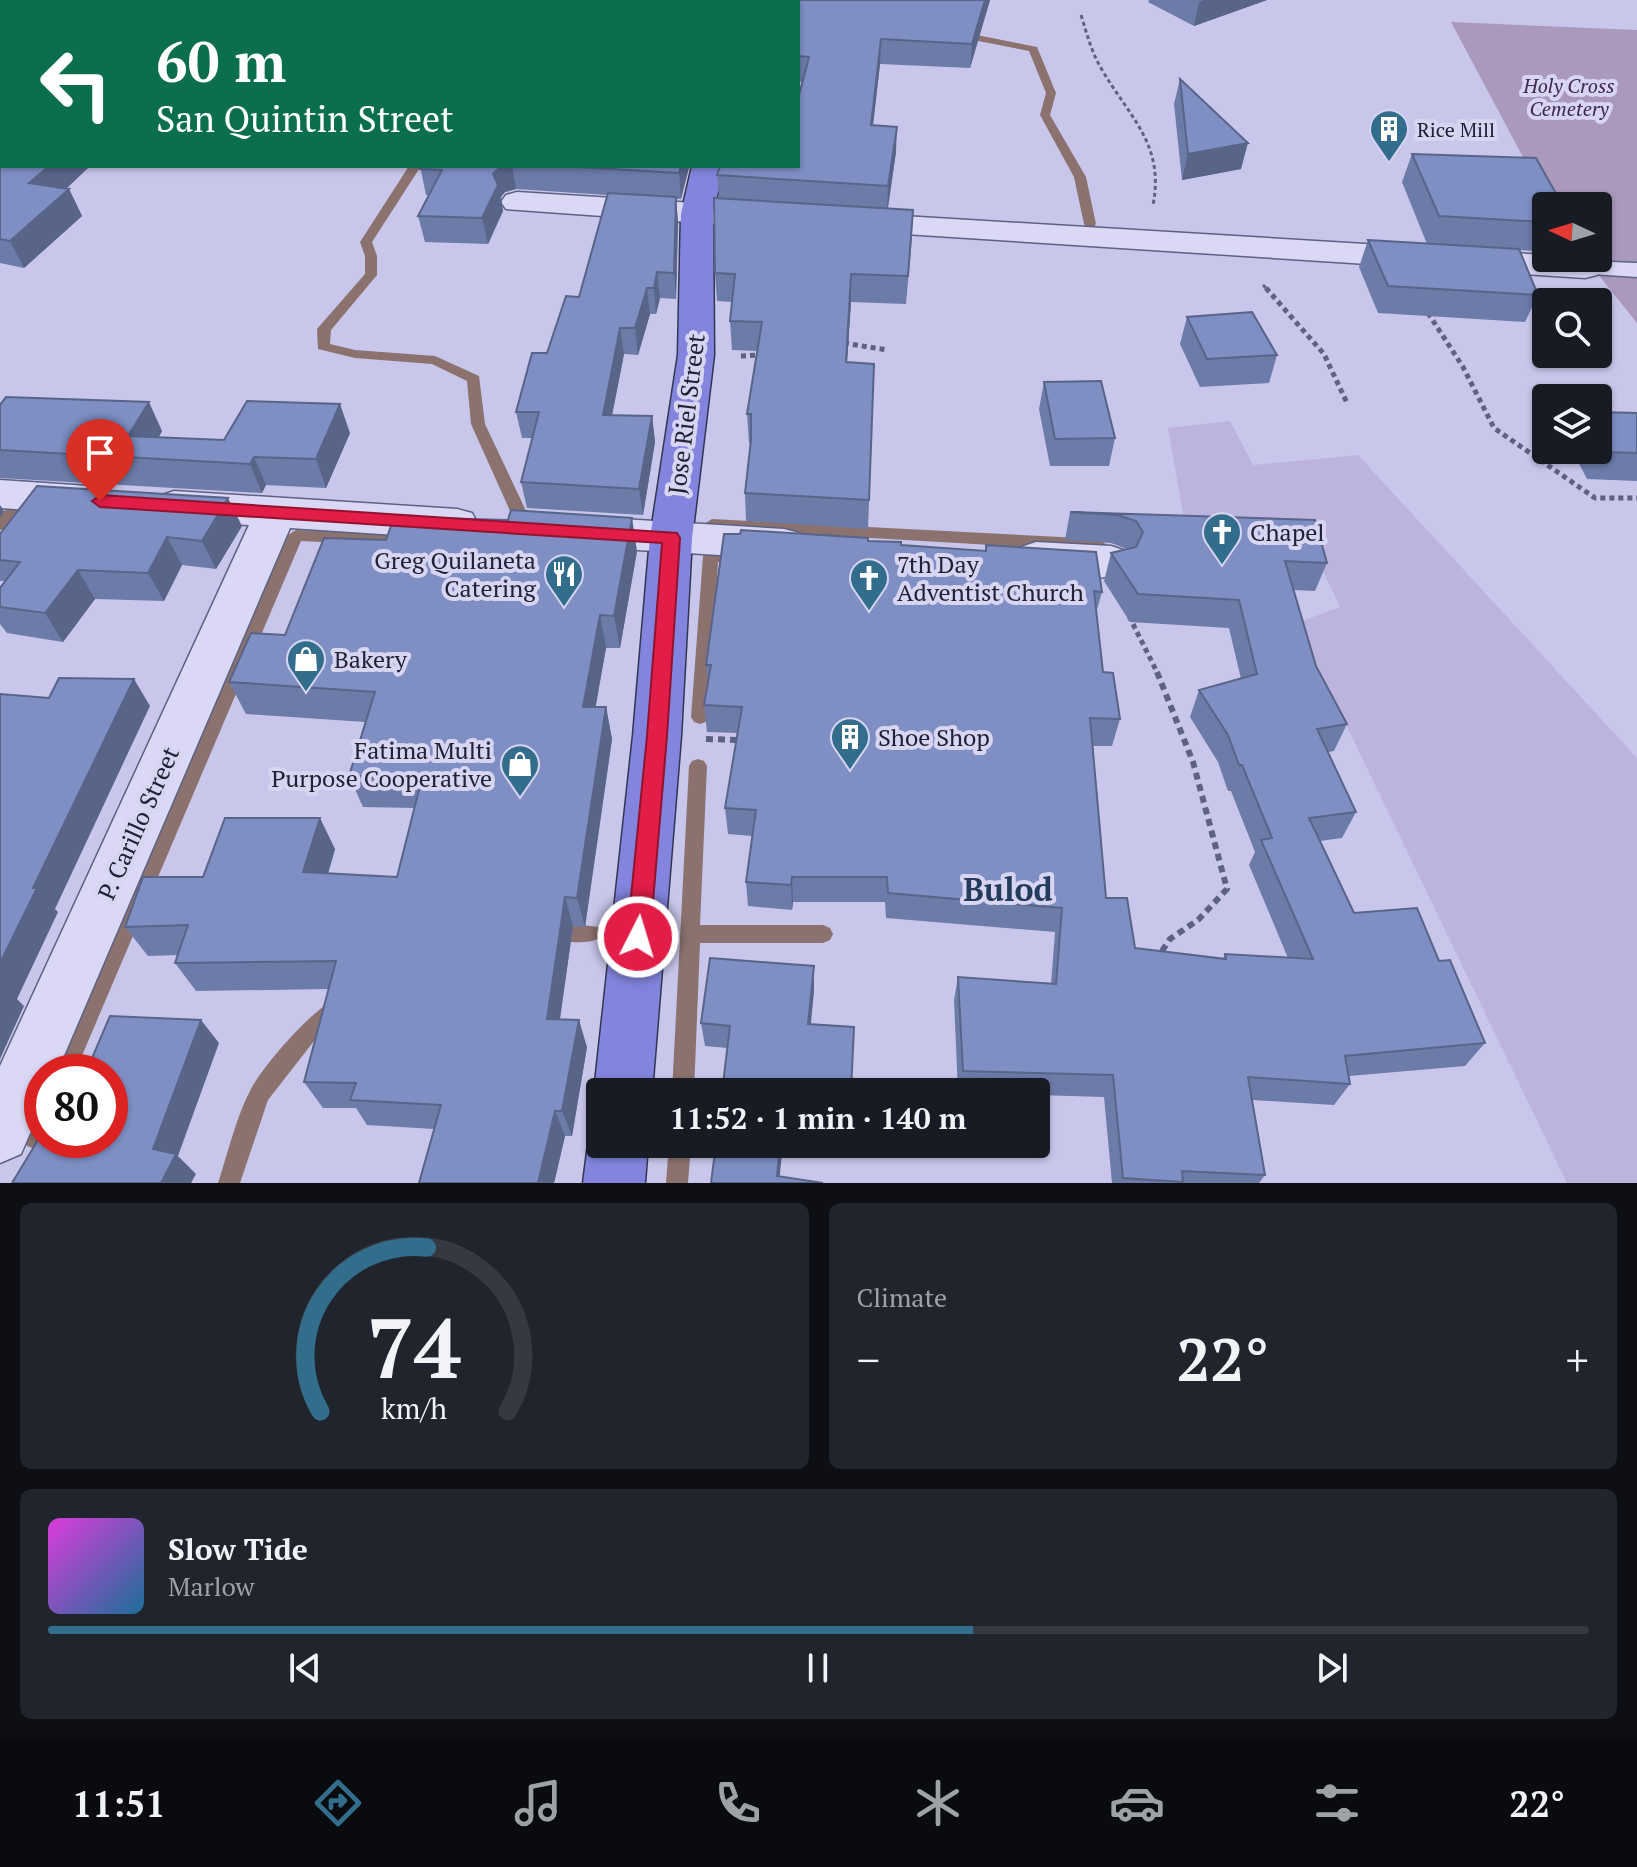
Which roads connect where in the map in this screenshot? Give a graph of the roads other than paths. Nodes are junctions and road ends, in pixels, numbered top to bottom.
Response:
1 (708, 168) edge
2 (517, 202) dead end
3 (697, 214) junction
4 (776, 218) edge
5 (824, 221) edge
6 (1532, 264) edge
7 (1612, 269) edge
8 (1637, 270) edge
9 (8, 512) edge
10 (276, 513) junction
11 (671, 538) junction
12 (828, 546) edge
13 (1001, 556) edge
14 (1111, 562) edge
15 (624, 1078) edge
16 (0, 1133) edge
17 (617, 1158) edge
18 (614, 1183) edge

1 - 3 highway, Jose Riel Street
2 - 3 street
3 - 4 street
3 - 11 highway, Jose Riel Street
5 - 6 street
7 - 8 lane
9 - 10 street
10 - 11 street
10 - 16 street, P. Carillo Street
11 - 12 street
11 - 15 highway, Jose Riel Street
13 - 14 street
17 - 18 highway

